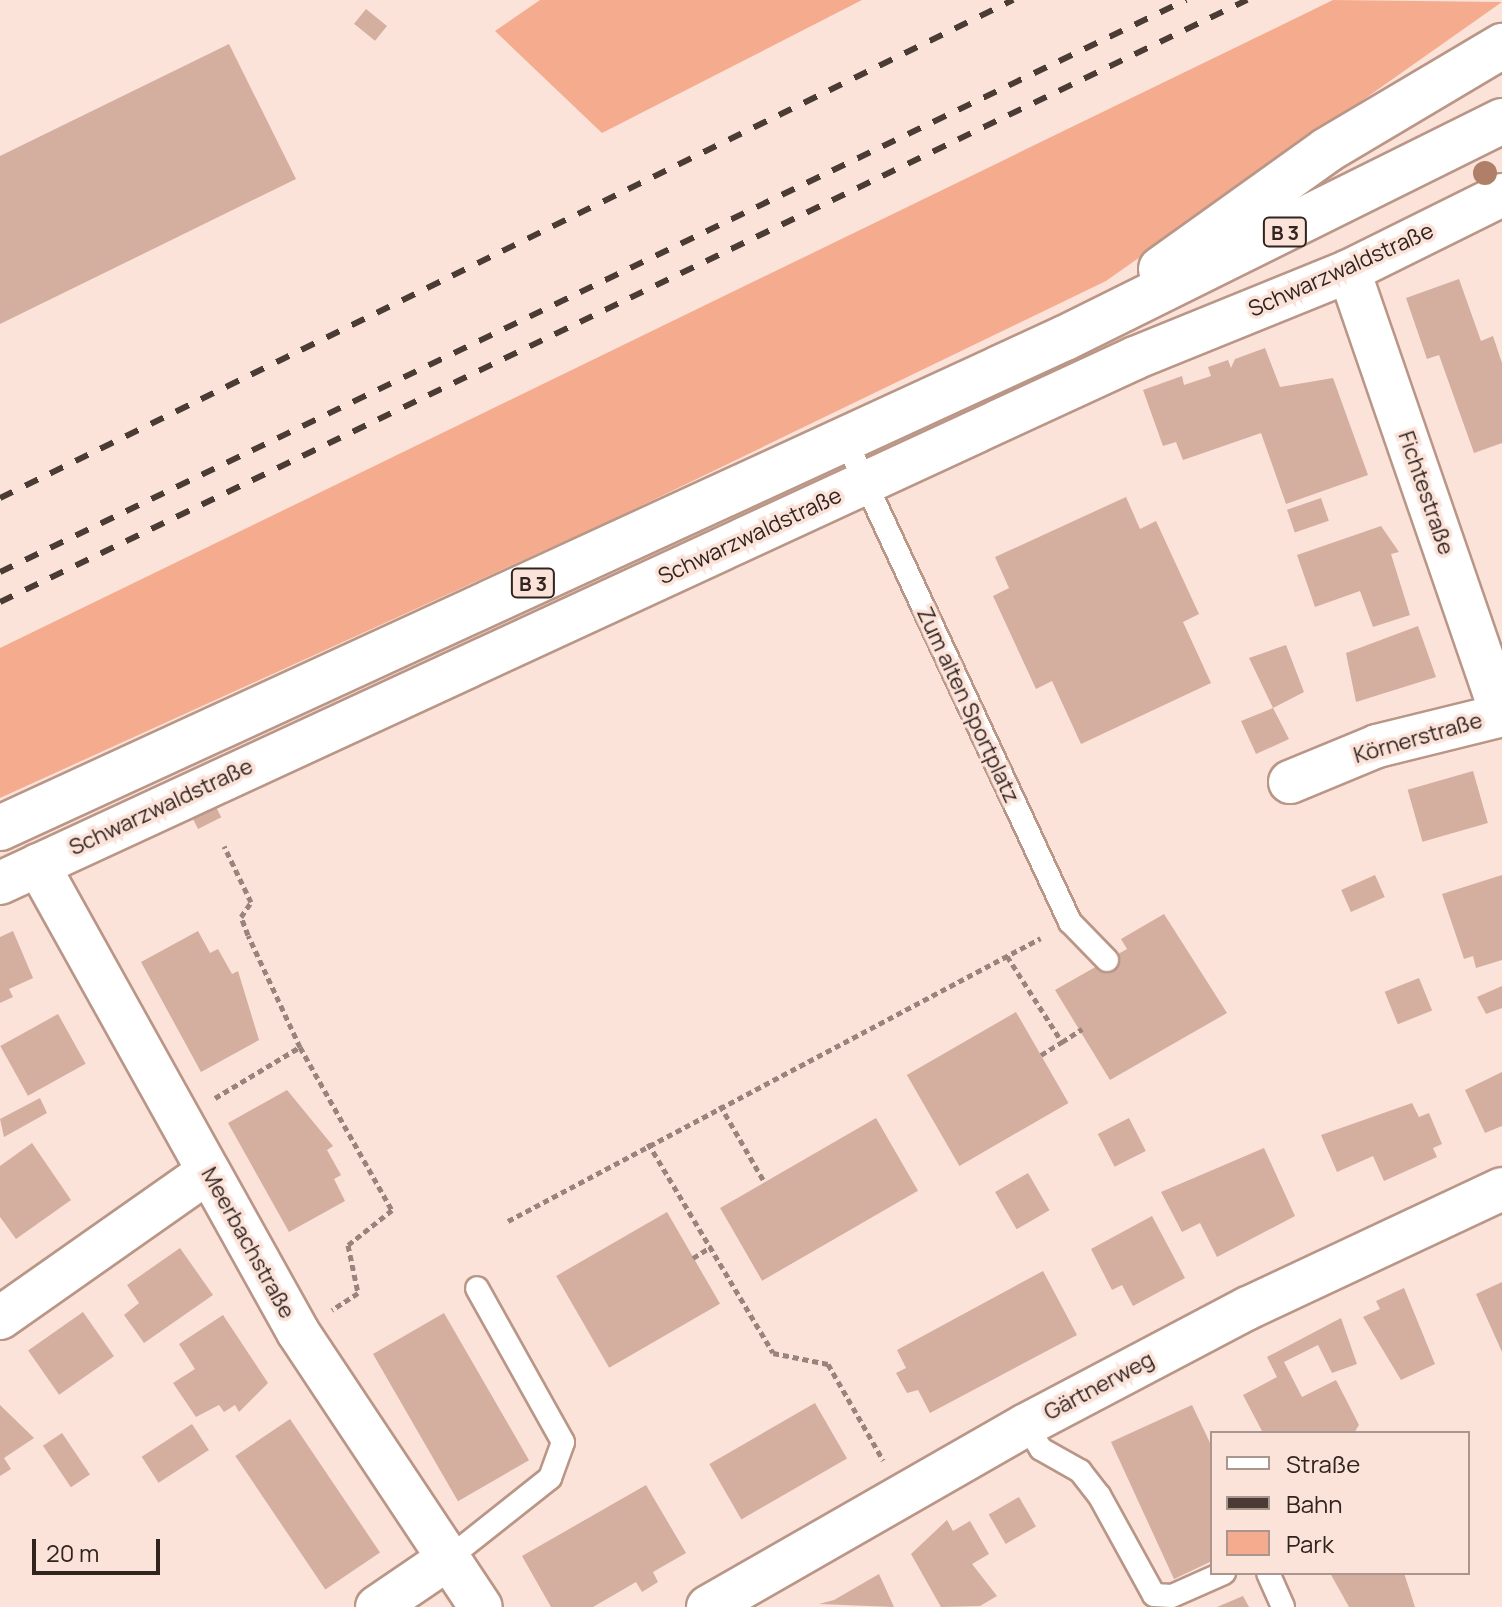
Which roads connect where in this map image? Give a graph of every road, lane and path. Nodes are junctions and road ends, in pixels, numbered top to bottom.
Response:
1 (1502, 46) edge
2 (1502, 121) edge
3 (1502, 195) edge
4 (1349, 271) junction
5 (1065, 338) junction
6 (845, 439) junction
7 (865, 483) junction
8 (1502, 715) edge
9 (1290, 782) dead end
10 (0, 828) edge
11 (224, 846) dead end
12 (38, 865) junction
13 (0, 883) edge
14 (1070, 922) junction
15 (1007, 956) junction
16 (1107, 960) dead end
17 (1082, 1029) dead end
18 (1062, 1042) junction
19 (300, 1047) junction
20 (1041, 1055) dead end
21 (720, 1105) junction
22 (180, 1119) junction
23 (648, 1143) junction
24 (208, 1172) junction
25 (765, 1183) dead end
26 (1502, 1189) edge
27 (508, 1221) dead end
28 (712, 1246) junction
29 (693, 1258) dead end
30 (477, 1288) dead end
31 (0, 1318) edge
32 (298, 1332) junction
33 (1026, 1425) junction
34 (902, 1495) junction
35 (449, 1558) junction
36 (1219, 1575) edge
37 (1269, 1575) edge
38 (377, 1607) edge
39 (481, 1607) edge
40 (708, 1607) edge
41 (1283, 1607) edge

1 - 5 main road, B 3
2 - 5 main road, B 3
3 - 4 street, Schwarzwaldstraße
4 - 7 street, Schwarzwaldstraße
4 - 8 street, Fichtestraße
5 - 6 main road, B 3
6 - 7 lane, Zum alten Sportplatz
6 - 10 main road, B 3
7 - 12 street, Schwarzwaldstraße
7 - 14 lane, Zum alten Sportplatz
8 - 9 street, Körnerstraße
11 - 19 path
12 - 13 street, Schwarzwaldstraße
12 - 22 street, Meerbachstraße
14 - 15 path
14 - 16 lane, Zum alten Sportplatz
15 - 18 path
15 - 21 path
17 - 18 path
18 - 20 path
19 - 22 path
19 - 32 path
21 - 23 path
21 - 25 path
22 - 24 street, Meerbachstraße
23 - 27 path
23 - 28 path
24 - 31 street
24 - 32 street, Meerbachstraße
26 - 33 street, Gärtnerweg
28 - 29 path
28 - 34 path
30 - 35 lane
32 - 35 street, Meerbachstraße
33 - 34 street, Gärtnerweg
33 - 36 lane
34 - 40 street, Gärtnerweg
35 - 38 street
35 - 39 street, Meerbachstraße
37 - 41 lane

